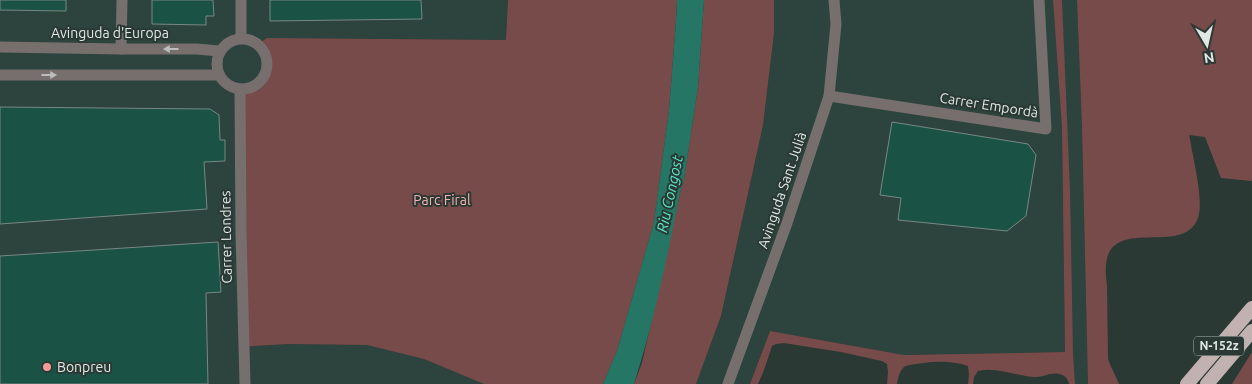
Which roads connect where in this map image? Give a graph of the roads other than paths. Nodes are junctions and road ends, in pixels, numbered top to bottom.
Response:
1 (122, 0) edge
2 (241, 0) edge
3 (834, 0) edge
4 (1039, 0) edge
5 (242, 38) junction
6 (0, 47) edge
7 (121, 49) junction
8 (219, 51) junction
9 (0, 75) edge
10 (218, 75) junction
11 (240, 90) junction
12 (829, 96) junction
13 (1252, 308) edge
14 (1252, 331) edge
15 (245, 384) edge
16 (728, 384) edge
17 (1187, 384) edge
18 (1207, 384) edge

1 - 7 street
2 - 5 street
3 - 12 street, Avinguda Sant Julià
4 - 12 street, Carrer Empordà
5 - 8 street
5 - 11 street
6 - 7 street, Avinguda d'Europa
8 -> 7 street, Avinguda d'Europa
8 - 10 street
9 -> 10 street
10 - 11 street
11 - 15 street, Carrer Londres
12 - 16 street, Avinguda Sant Julià
13 - 17 highway, N-152z
14 - 18 highway, N-152z

